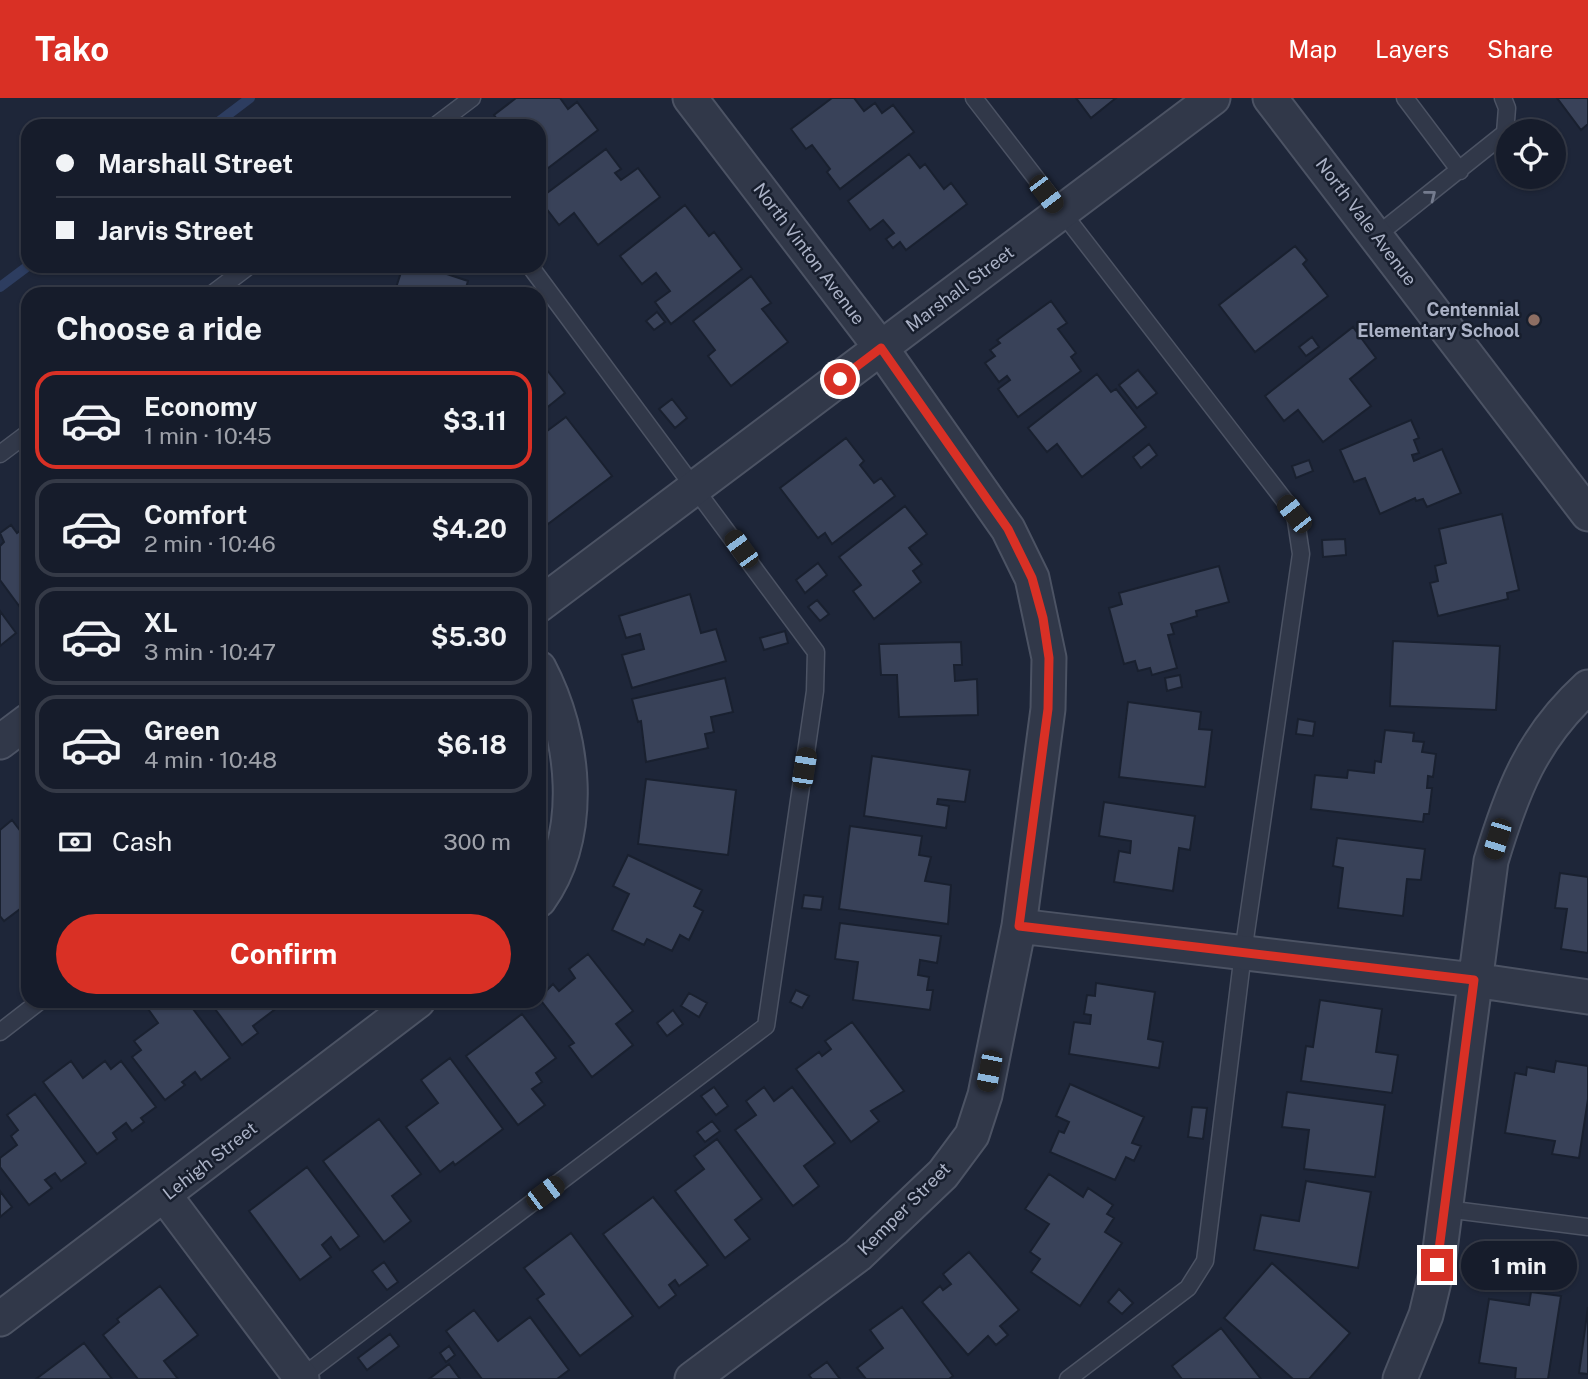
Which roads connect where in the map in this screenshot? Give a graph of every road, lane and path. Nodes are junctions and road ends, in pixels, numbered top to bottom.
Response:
1 (472, 98) edge
2 (690, 98) edge
3 (974, 98) edge
4 (1213, 98) edge
5 (1270, 98) edge
6 (1405, 98) edge
7 (1503, 98) edge
8 (444, 119) edge
9 (1460, 171) junction
10 (1061, 213) junction
11 (1376, 236) junction
12 (240, 273) edge
13 (535, 273) edge
14 (221, 287) edge
15 (546, 287) edge
16 (546, 287) edge
17 (881, 348) junction
18 (21, 438) edge
19 (0, 454) edge
20 (697, 487) junction
21 (1588, 514) edge
22 (546, 601) edge
23 (546, 681) edge
24 (1588, 687) edge
25 (21, 726) edge
26 (0, 742) edge
27 (546, 890) edge
28 (1019, 926) junction
29 (1243, 953) junction
30 (1474, 980) junction
31 (1588, 998) edge
32 (31, 1008) edge
33 (409, 1008) edge
34 (0, 1031) edge
35 (164, 1196) junction
36 (1446, 1209) junction
37 (1588, 1227) edge
38 (0, 1319) edge
39 (301, 1379) edge
40 (692, 1379) edge
41 (1068, 1379) edge
42 (1399, 1379) edge

1 - 8 lane
2 - 17 street, North Vinton Avenue
3 - 10 lane
4 - 10 street, Marshall Street
5 - 11 street, North Vale Avenue
6 - 9 lane
7 - 9 lane
11 -> 9 lane
10 - 17 street, Marshall Street
10 - 29 lane
11 - 21 street, North Vale Avenue
12 - 14 lane
13 - 16 lane
15 - 20 lane
17 - 20 street, Marshall Street
17 - 28 street, North Vinton Avenue
18 - 19 lane
20 - 22 street, Marshall Street
20 - 39 lane
23 - 27 street
24 - 30 street
25 - 26 street
28 - 29 street
28 - 40 street, Kemper Street
29 - 30 street
29 - 41 lane
30 - 31 street
30 - 36 street
32 - 34 lane
33 - 35 street, Lehigh Street
35 - 38 street, Lehigh Street
35 - 39 street
36 - 37 lane
36 - 42 street

